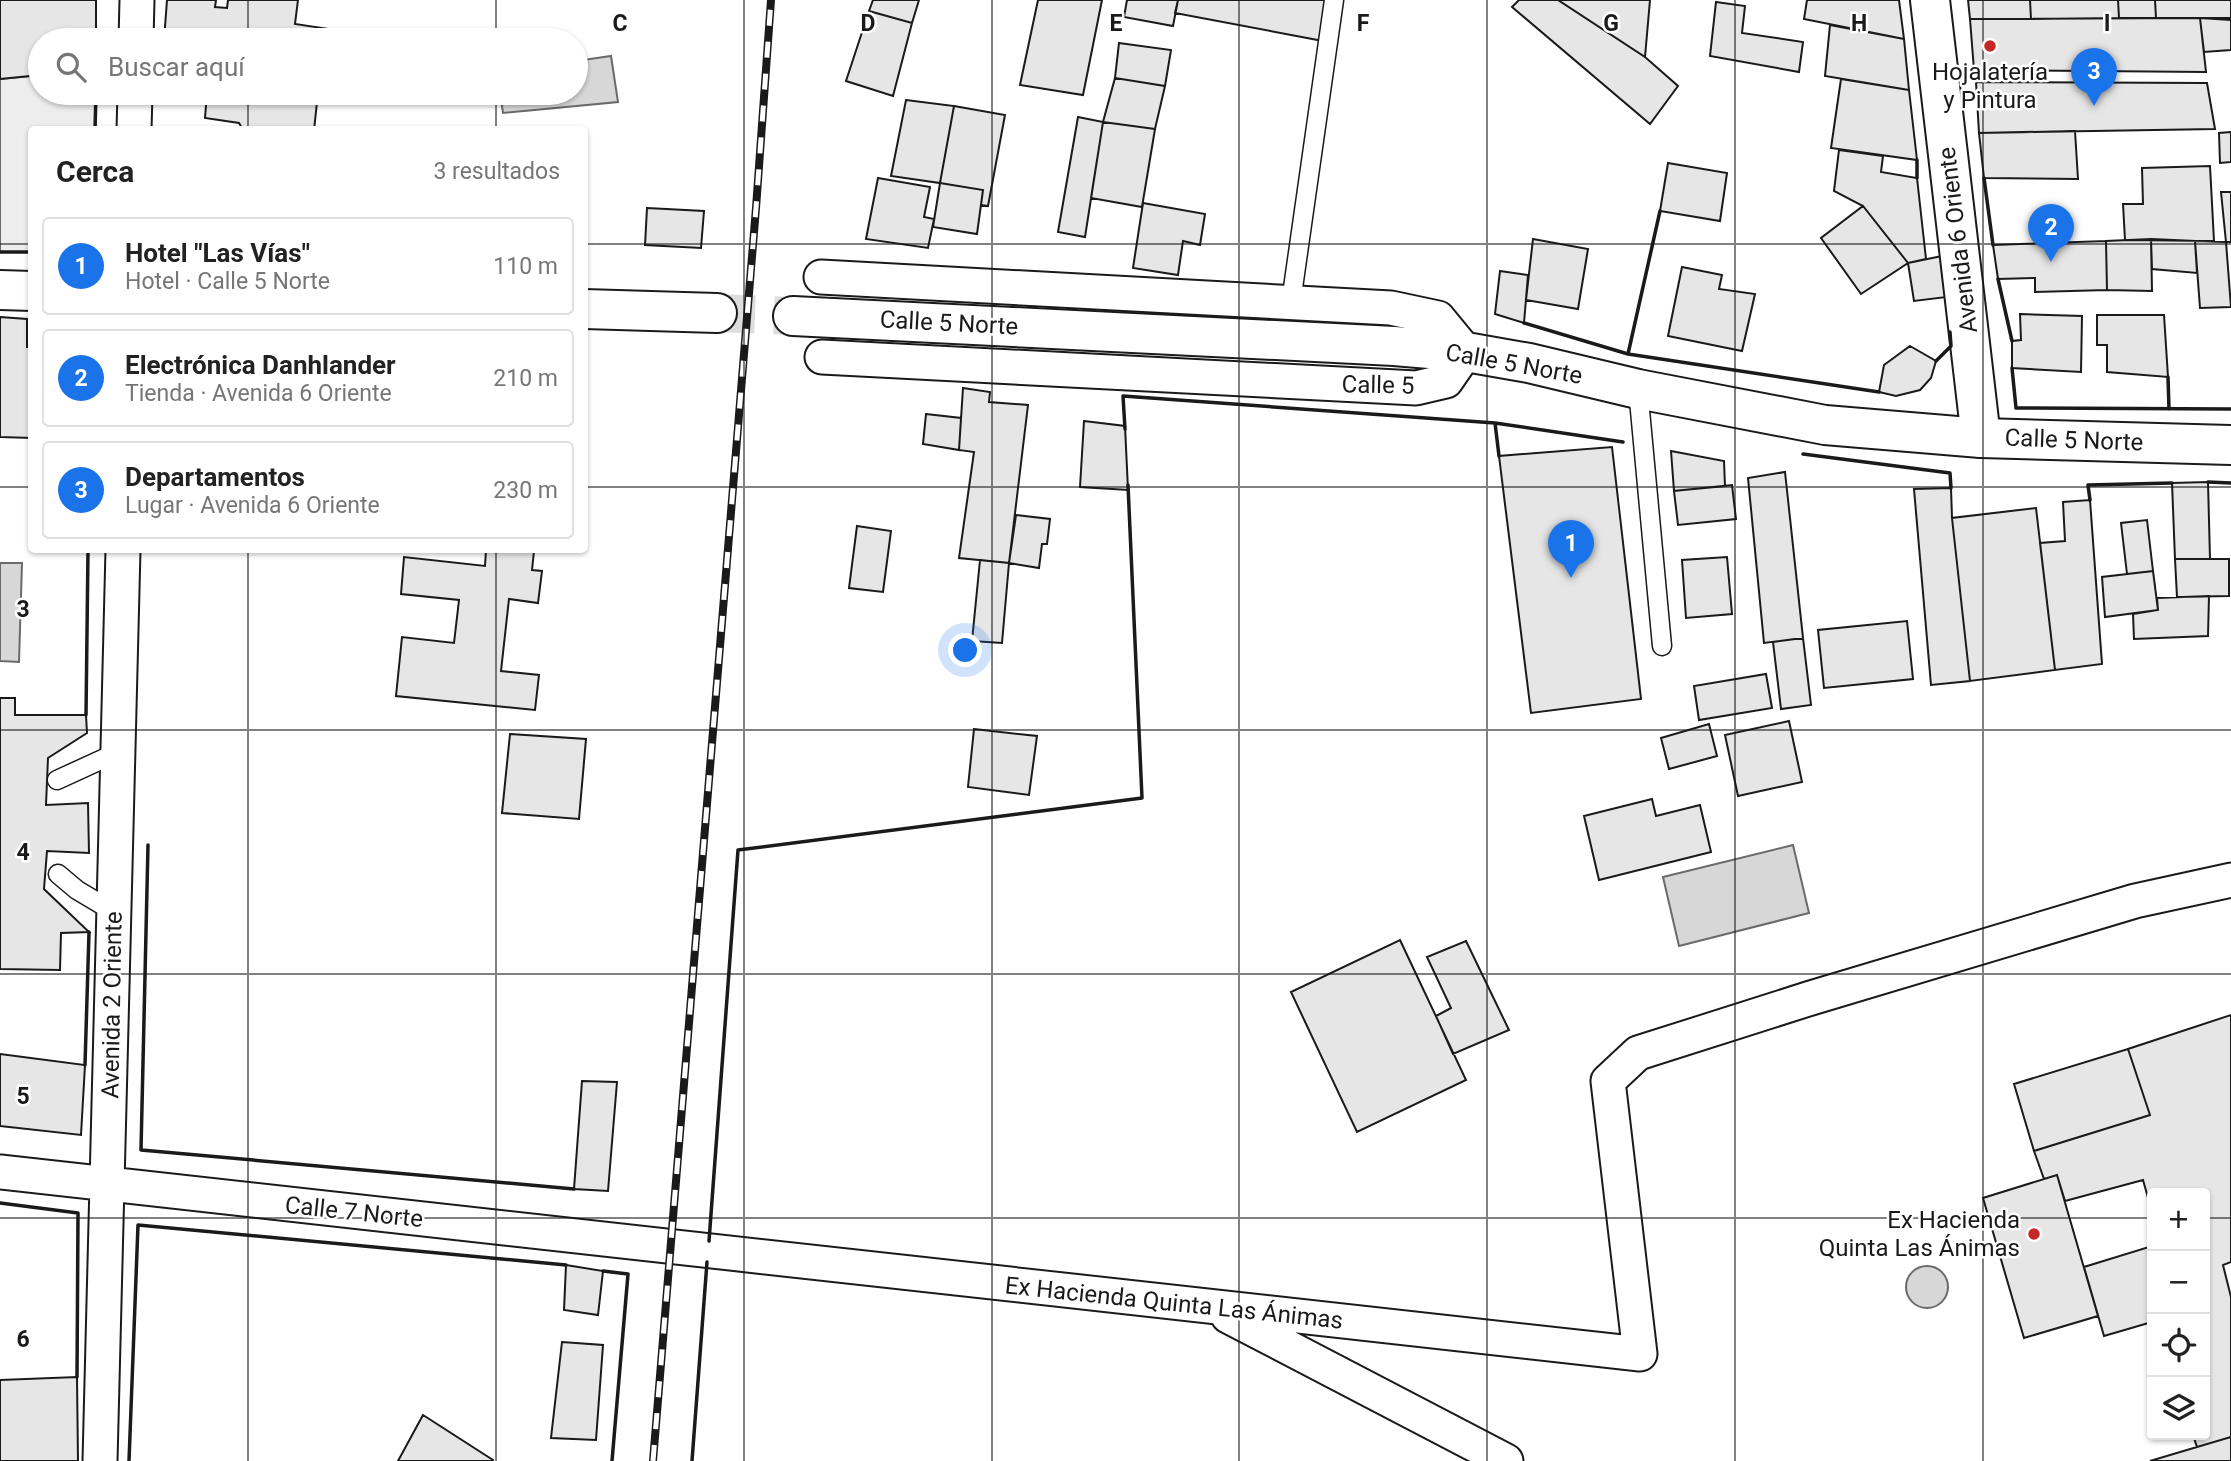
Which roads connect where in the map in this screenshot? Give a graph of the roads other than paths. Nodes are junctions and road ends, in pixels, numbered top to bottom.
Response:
1 (137, 0) edge
2 (1334, 0) edge
3 (1930, 0) edge
4 (136, 28) edge
5 (135, 105) edge
6 (134, 126) edge
7 (821, 277) dead end
8 (0, 290) edge
9 (28, 291) edge
10 (1291, 302) junction
11 (588, 309) edge
12 (717, 313) tunnel mouth
13 (793, 316) tunnel mouth
14 (1466, 352) junction
15 (822, 358) dead end
16 (1638, 388) junction
17 (1981, 438) junction
18 (2231, 445) edge
19 (123, 553) edge
20 (1662, 646) dead end
21 (116, 753) junction
22 (57, 780) dead end
23 (58, 874) dead end
24 (2231, 880) edge
25 (114, 912) junction
26 (0, 1172) edge
27 (108, 1184) junction
28 (708, 1252) joint
29 (1210, 1307) junction
30 (100, 1461) edge
31 (1506, 1461) edge

1 - 4 street
2 - 10 lane
3 - 17 main road, Avenida 6 Oriente
5 - 6 street
7 - 10 street
8 - 9 main road
10 - 14 street
11 - 12 main road
13 - 14 main road, Calle 5 Norte
14 - 15 street, Calle 5
14 - 16 main road, Calle 5 Norte
16 - 17 main road, Calle 5 Norte
16 - 20 lane
17 - 18 main road, Calle 5 Norte
19 - 21 street, Avenida 2 Oriente
21 - 22 lane
21 - 25 street, Avenida 2 Oriente
23 - 25 lane
24 - 29 street, Ex Hacienda Quinta Las Ánimas
25 - 27 street, Avenida 2 Oriente
26 - 27 street, Calle 7 Norte
27 - 28 street, Calle 7 Norte
27 - 30 street, Avenida 2 Oriente
28 - 29 street, Ex Hacienda Quinta Las Ánimas
29 - 31 street

